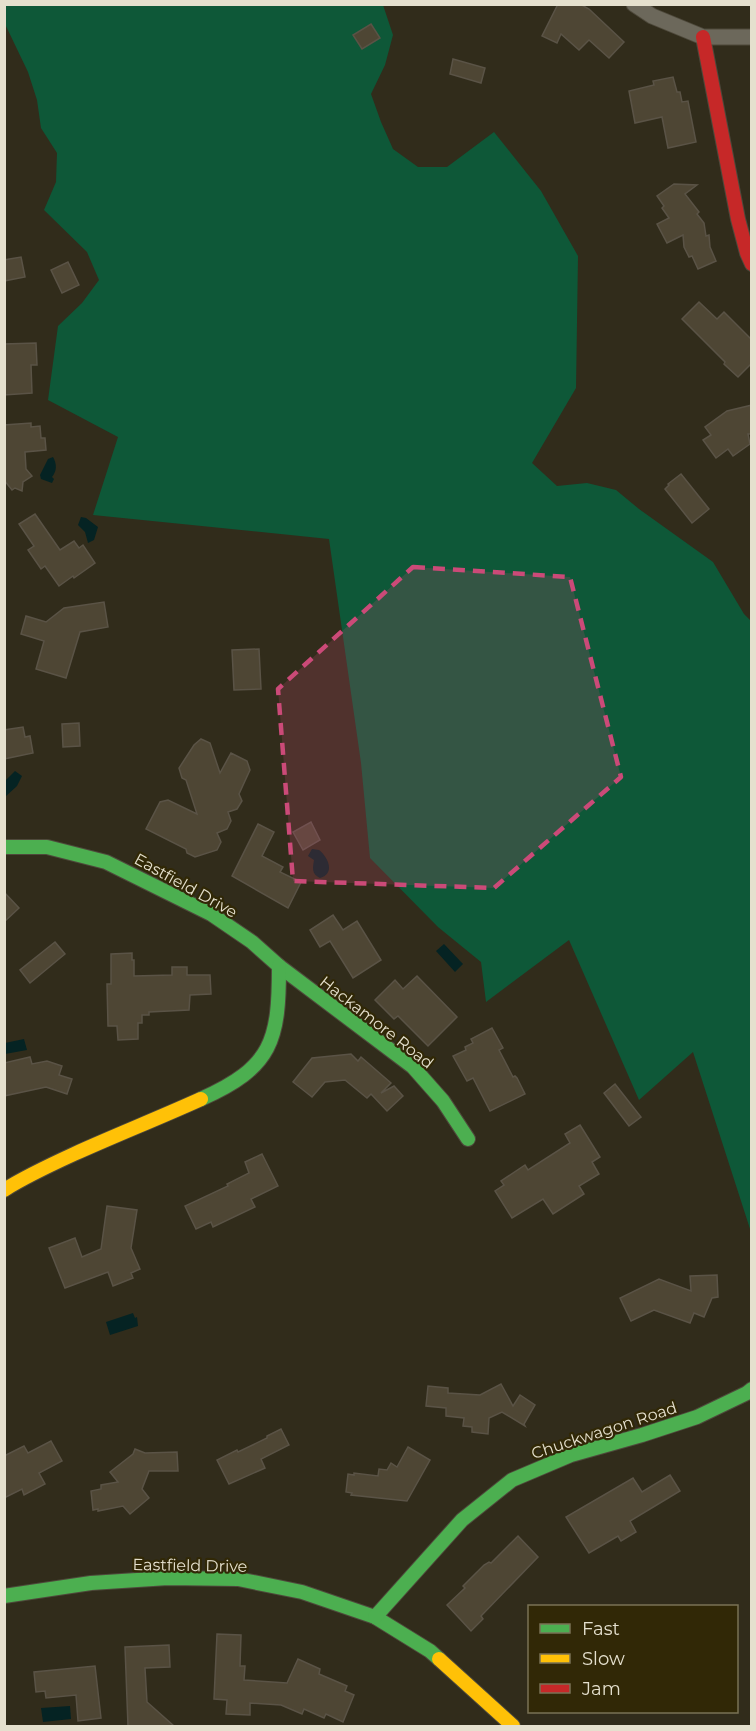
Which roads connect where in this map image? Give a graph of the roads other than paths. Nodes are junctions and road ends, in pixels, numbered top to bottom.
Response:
1 (634, 4) edge
2 (703, 37) junction
3 (752, 37) edge
4 (752, 264) edge
5 (4, 847) edge
6 (279, 966) junction
7 (468, 1138) dead end
8 (4, 1190) edge
9 (752, 1389) edge
10 (4, 1596) edge
11 (375, 1617) junction
12 (513, 1726) edge

1 - 2 street
2 - 3 street
2 - 4 street
5 - 6 street, Eastfield Drive
6 - 7 street, Hackamore Road
6 - 8 street
9 - 11 street, Chuckwagon Road
10 - 11 street, Eastfield Drive
11 - 12 street, Eastfield Drive

